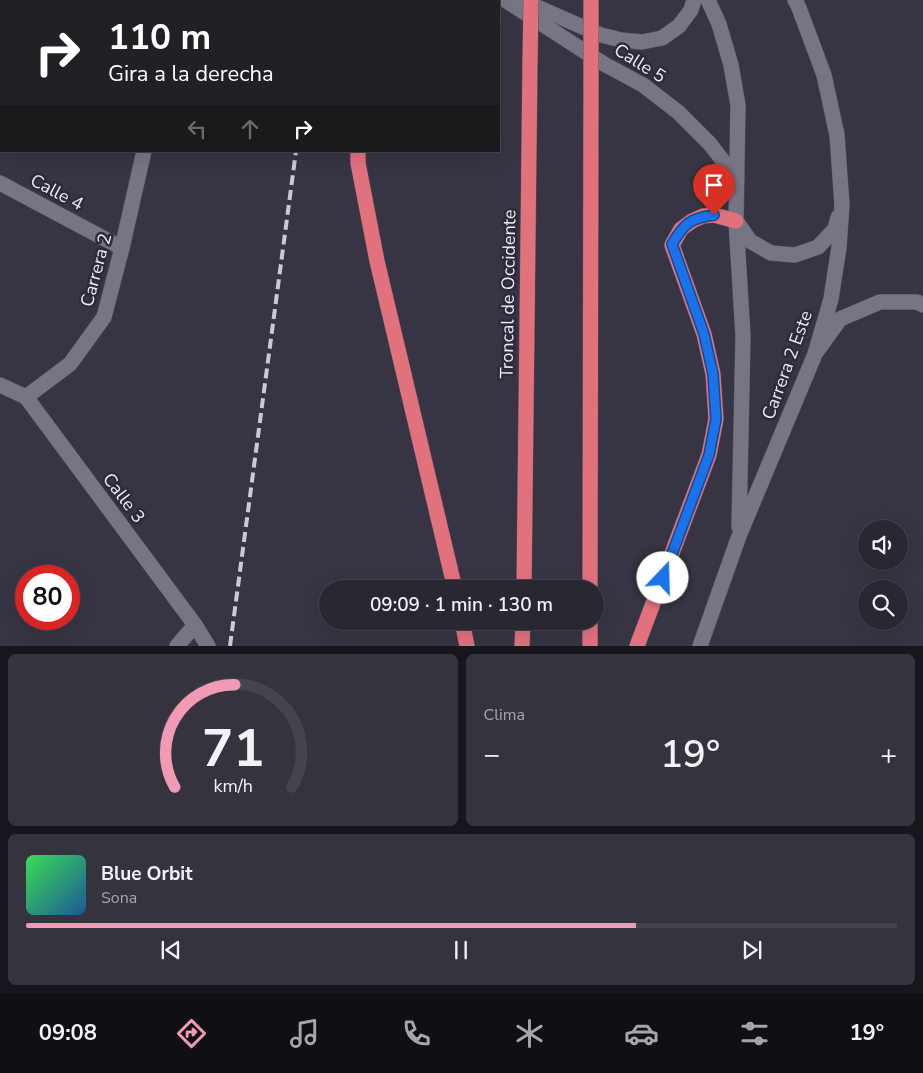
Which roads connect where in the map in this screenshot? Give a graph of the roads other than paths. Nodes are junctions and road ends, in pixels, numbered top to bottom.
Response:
1 (505, 0) edge
2 (520, 0) edge
3 (531, 0) edge
4 (591, 0) edge
5 (694, 0) edge
6 (708, 0) edge
7 (794, 0) edge
8 (144, 152) edge
9 (358, 152) edge
10 (737, 179) junction
11 (0, 183) edge
12 (842, 205) junction
13 (736, 221) junction
14 (122, 248) junction
15 (923, 305) edge
16 (815, 354) junction
17 (0, 385) edge
18 (26, 397) junction
19 (739, 536) junction
20 (453, 580) edge
21 (524, 580) edge
22 (590, 580) edge
23 (195, 625) junction
24 (462, 630) edge
25 (464, 630) edge
26 (523, 630) edge
27 (590, 630) edge
28 (177, 646) edge
29 (208, 646) edge
30 (461, 646) edge
31 (467, 646) edge
32 (522, 646) edge
33 (590, 646) edge
34 (637, 646) edge
35 (700, 646) edge

1 - 10 street, Calle 5
2 - 5 street, Calle 5
3 - 21 highway, Troncal de Occidente, bridge
4 - 22 highway, bridge
6 - 10 street
7 - 12 street, Carrera 2 Este
8 - 14 street, Carrera 2
9 - 20 highway
10 - 13 street
11 - 14 street, Calle 4
12 - 13 street
12 - 16 street, Carrera 2 Este
13 - 19 street
13 - 34 highway
14 - 18 street, Carrera 2
15 - 16 street
16 - 19 street, Carrera 2 Este
17 - 18 street, Calle 3
18 - 23 street, Calle 3
19 - 35 street, Carrera 2 Este
23 - 28 street
23 - 29 street, Calle 3
24 - 30 highway
25 - 31 highway
26 - 32 highway
27 - 33 highway

